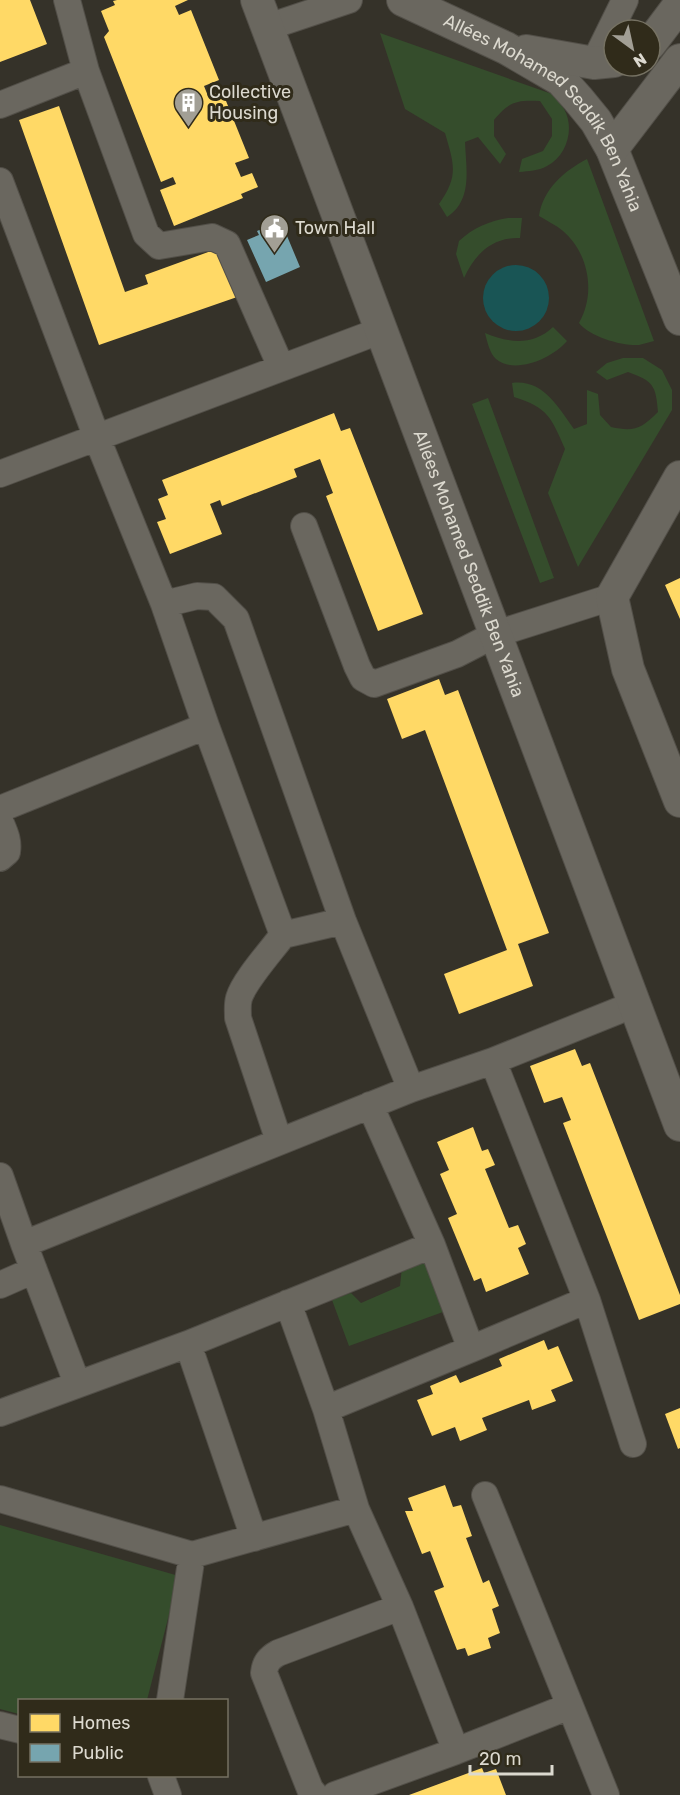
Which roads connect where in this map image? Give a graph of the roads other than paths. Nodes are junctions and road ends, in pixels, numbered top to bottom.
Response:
1 (69, 0) edge
2 (349, 0) edge
3 (404, 0) edge
4 (625, 0) edge
5 (680, 4) edge
6 (263, 14) edge
7 (619, 18) edge
8 (662, 28) edge
9 (506, 48) junction
10 (680, 60) edge
11 (602, 62) edge
12 (86, 71) junction
13 (0, 105) edge
14 (612, 149) junction
15 (0, 181) edge
16 (677, 304) edge
17 (382, 330) junction
18 (281, 367) junction
19 (97, 438) junction
20 (0, 474) edge
21 (680, 477) edge
22 (304, 526) dead end
23 (612, 597) junction
24 (164, 604) junction
25 (495, 634) junction
26 (206, 726) junction
27 (680, 801) edge
28 (0, 809) edge
29 (0, 820) edge
30 (0, 858) edge
31 (343, 921) junction
32 (283, 935) junction
33 (635, 1004) junction
34 (493, 1061) junction
35 (411, 1089) junction
36 (370, 1105) junction
37 (680, 1125) edge
38 (279, 1141) junction
39 (0, 1176) edge
40 (24, 1244) junction
41 (432, 1245) junction
42 (34, 1270) junction
43 (0, 1285) edge
44 (587, 1300) junction
45 (288, 1303) junction
46 (188, 1344) junction
47 (471, 1349) junction
48 (77, 1383) junction
49 (326, 1409) junction
50 (0, 1413) edge
51 (633, 1444) dead end
52 (485, 1495) dead end
53 (0, 1499) edge
54 (356, 1509) junction
55 (254, 1538) junction
56 (192, 1555) junction
57 (400, 1607) junction
58 (170, 1699) edge
59 (570, 1706) junction
60 (0, 1725) edge
61 (18, 1730) edge
62 (456, 1751) junction
63 (161, 1777) edge
64 (168, 1795) edge
65 (315, 1795) edge
66 (335, 1795) edge
67 (606, 1795) edge

1 - 12 street
2 - 6 street
3 - 9 street, Allées Mohamed Seddik Ben Yahia
4 - 7 street
5 - 8 street
6 - 17 street, Allées Mohamed Seddik Ben Yahia
9 - 11 street
9 - 14 street, Allées Mohamed Seddik Ben Yahia
10 - 14 street
12 - 13 street
12 - 18 street
14 - 16 street, Allées Mohamed Seddik Ben Yahia
15 - 19 street
17 - 18 street
17 - 25 street, Allées Mohamed Seddik Ben Yahia
18 - 19 street
19 - 20 street
19 - 24 street
21 - 23 street
22 - 25 street
23 - 25 street
23 - 27 street
24 - 26 street
24 - 31 street
25 - 33 street, Allées Mohamed Seddik Ben Yahia
26 - 28 street
26 - 32 street
29 - 30 street
31 - 32 street
31 - 35 street
32 - 38 street
33 - 34 street
33 - 37 street, Allées Mohamed Seddik Ben Yahia
34 - 35 street
34 - 44 street
35 - 36 street
36 - 38 street
36 - 41 street
38 - 40 street
39 - 40 street
40 - 42 street
41 - 45 street
41 - 47 street
42 - 43 street
42 - 48 street
44 - 47 street
44 - 51 street
45 - 46 street
45 - 49 street
46 - 48 street
46 - 55 street
47 - 49 street
48 - 50 street
49 - 54 street
52 - 59 street
53 - 56 street
54 - 55 street
54 - 57 street
55 - 56 street
56 - 58 street
57 - 62 street
57 - 65 street
59 - 62 street
59 - 67 street
60 - 61 street
62 - 66 street
63 - 64 street

